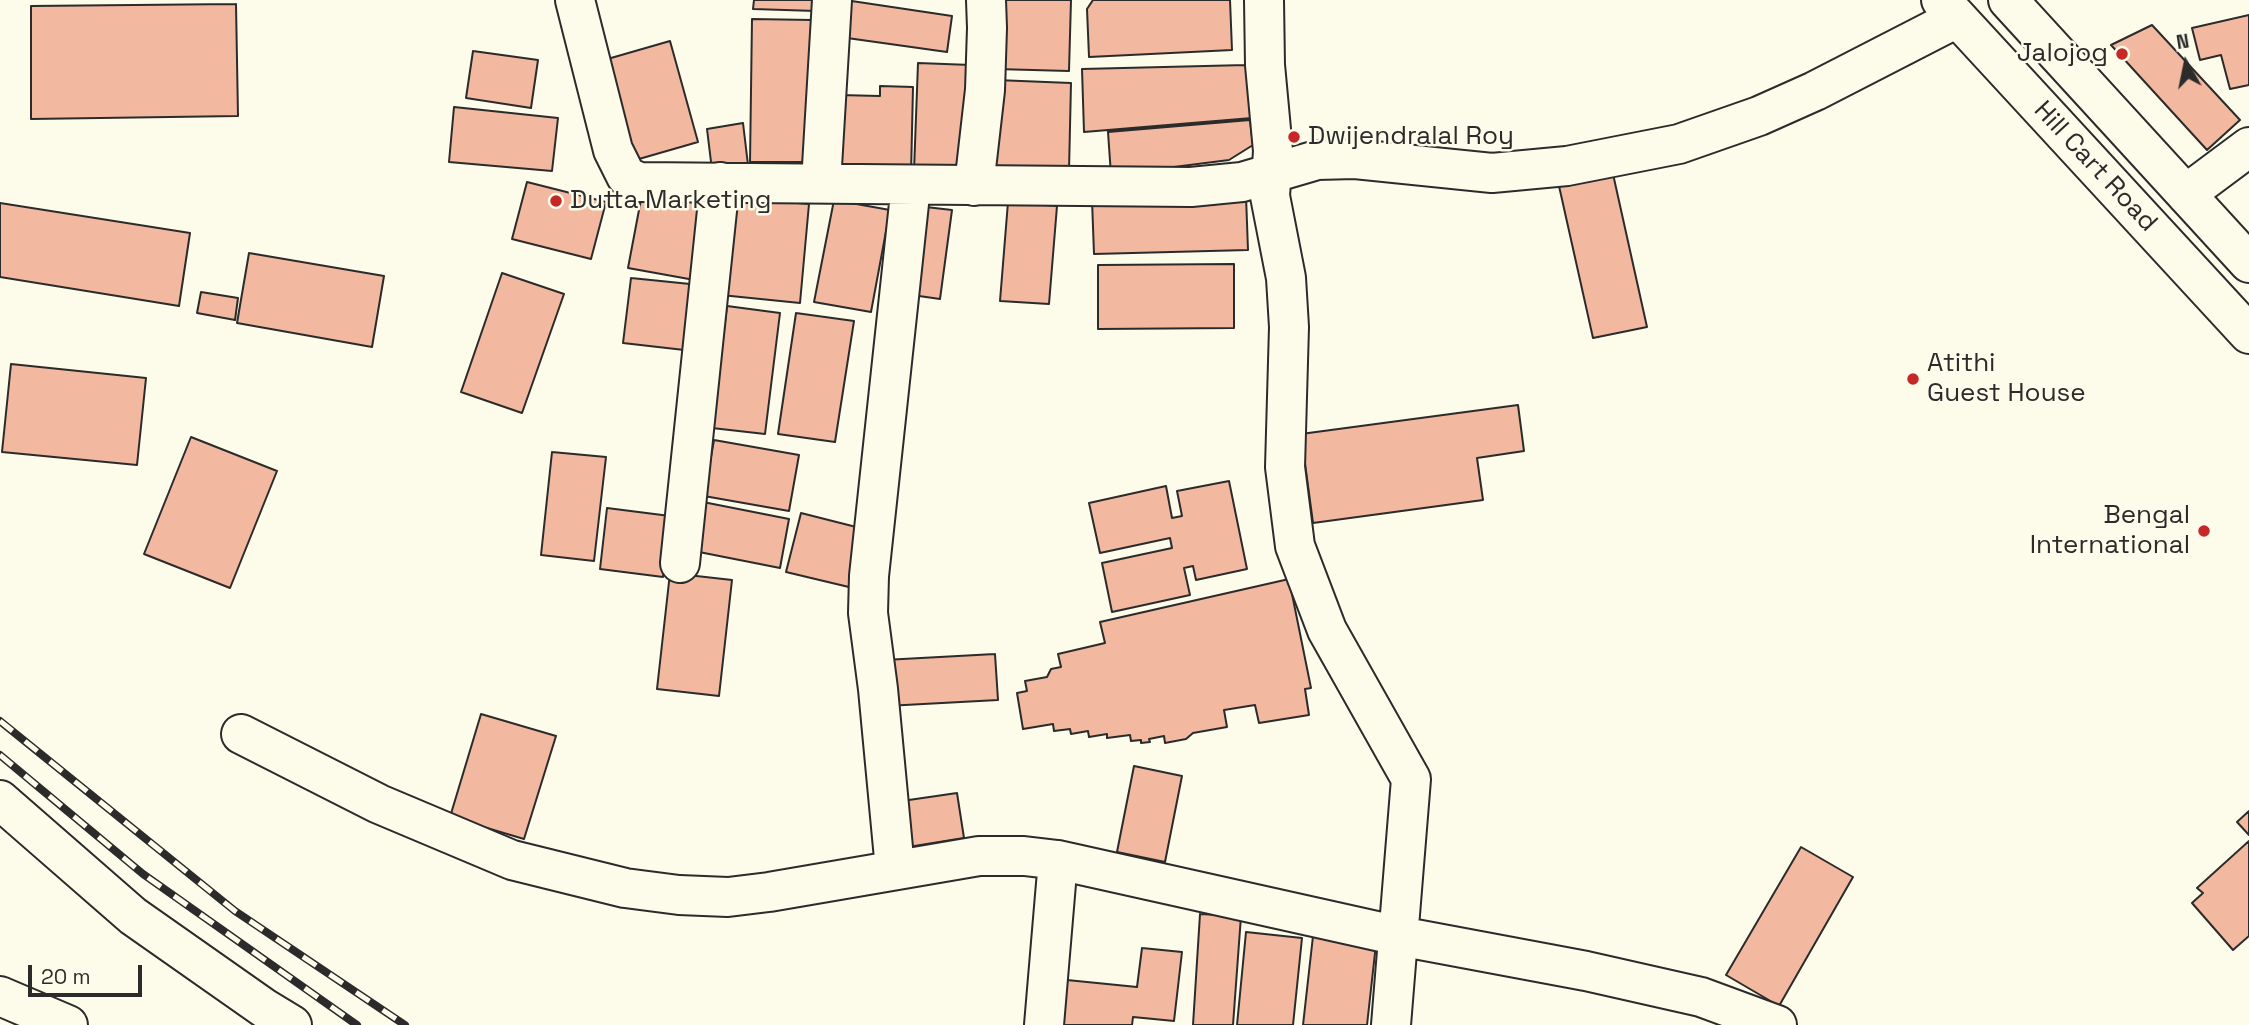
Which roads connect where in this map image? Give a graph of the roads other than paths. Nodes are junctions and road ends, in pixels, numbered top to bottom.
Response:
1 (575, 0) edge
2 (832, 0) edge
3 (986, 0) edge
4 (1264, 0) edge
5 (2008, 0) edge
6 (1949, 9) edge
7 (2249, 147) edge
8 (1272, 172) junction
9 (720, 182) junction
10 (821, 183) junction
11 (911, 185) junction
12 (974, 186) junction
13 (2186, 194) junction
14 (2249, 262) edge
15 (2249, 334) edge
16 (680, 563) dead end
17 (241, 734) dead end
18 (0, 800) edge
19 (1058, 860) junction
20 (895, 869) junction
21 (1399, 936) junction
22 (0, 996) edge
23 (68, 1025) edge
24 (292, 1025) edge
25 (1044, 1025) edge
26 (1391, 1025) edge
27 (1777, 1025) edge

1 - 9 street
2 - 10 street
3 - 12 street
4 - 8 street
5 - 13 street, Hill Cart Road
6 - 8 street
6 - 15 street, Hill Cart Road
7 - 13 street
8 - 12 street
8 - 21 street
9 - 10 street
9 - 16 street
10 - 11 street
11 - 12 street
11 - 20 street
13 - 14 street, Hill Cart Road
17 - 20 street
18 - 24 street
19 - 20 street
19 - 21 street
19 - 25 street
21 - 26 street
21 - 27 street
22 - 23 street

